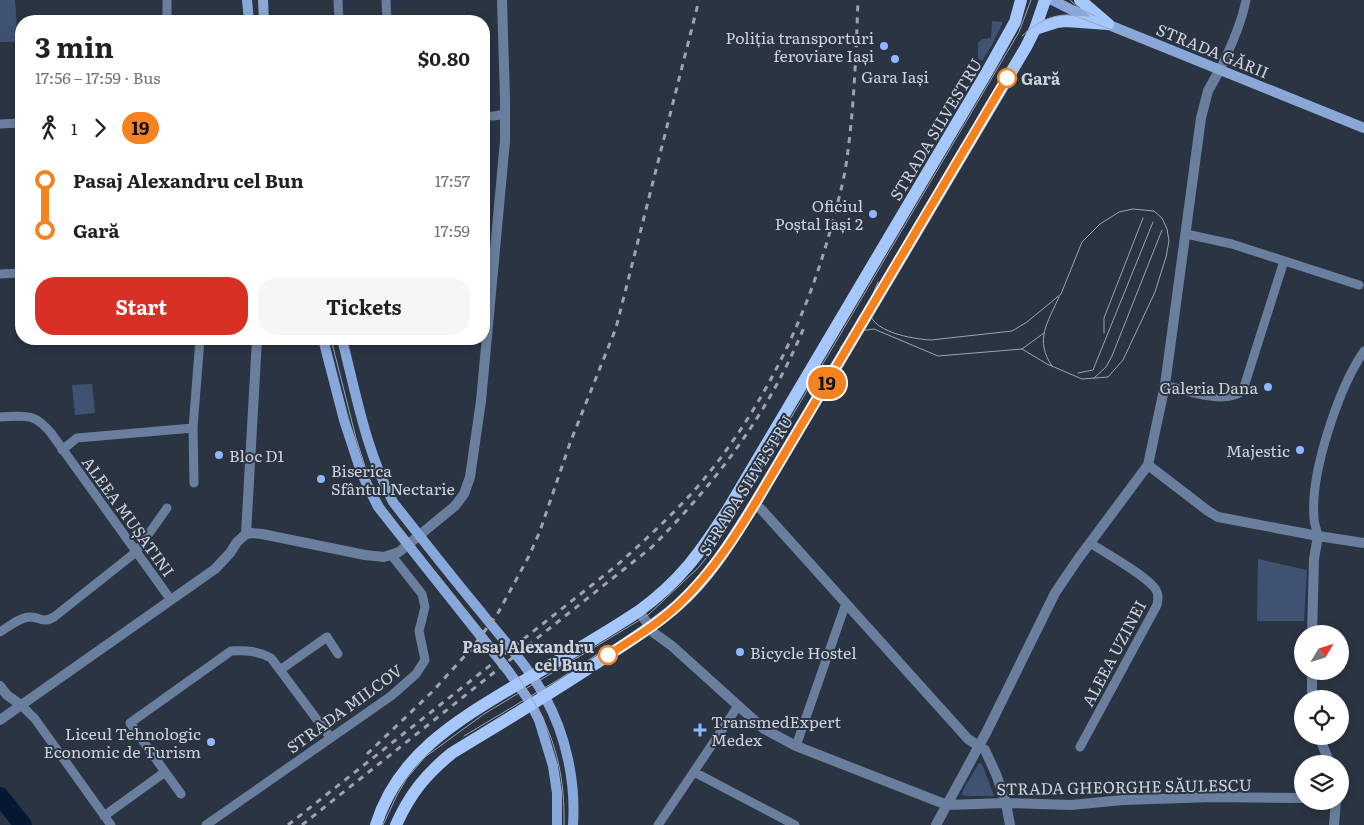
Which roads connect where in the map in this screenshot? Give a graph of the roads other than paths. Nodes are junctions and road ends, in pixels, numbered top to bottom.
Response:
1 (168, 0) edge
2 (247, 0) edge
3 (263, 0) edge
4 (338, 0) edge
5 (386, 0) edge
6 (502, 0) edge
7 (1021, 0) edge
8 (1045, 0) edge
9 (1052, 0) edge
10 (1080, 0) edge
11 (1246, 0) edge
12 (167, 15) edge
13 (248, 15) edge
14 (264, 15) edge
15 (339, 15) edge
16 (387, 15) edge
17 (1108, 24) junction
18 (1035, 29) junction
19 (1220, 70) junction
20 (505, 114) junction
21 (490, 116) edge
22 (15, 123) edge
23 (0, 124) edge
24 (1362, 125) edge
25 (1364, 133) edge
26 (1186, 234) junction
27 (1284, 262) junction
28 (490, 265) edge
29 (0, 274) edge
30 (15, 274) edge
31 (1359, 285) dead end
32 (200, 345) edge
33 (257, 345) edge
34 (325, 345) edge
35 (344, 345) edge
36 (484, 345) edge
37 (1364, 351) edge
38 (1165, 385) junction
39 (0, 416) edge
40 (193, 428) junction
41 (62, 450) junction
42 (1148, 465) junction
43 (194, 483) dead end
44 (754, 505) junction
45 (168, 508) dead end
46 (246, 534) junction
47 (1318, 536) junction
48 (1090, 543) junction
49 (1364, 543) edge
50 (136, 552) junction
51 (392, 556) junction
52 (171, 600) junction
53 (846, 603) junction
54 (639, 611) junction
55 (1312, 625) edge
56 (650, 628) junction
57 (0, 632) edge
58 (338, 654) dead end
59 (280, 670) junction
60 (0, 686) edge
61 (20, 705) junction
62 (738, 706) junction
63 (2, 718) edge
64 (330, 737) junction
65 (978, 744) junction
66 (796, 746) junction
67 (1080, 747) dead end
68 (165, 772) junction
69 (694, 772) junction
70 (181, 794) dead end
71 (1294, 798) edge
72 (1006, 803) junction
73 (947, 805) junction
74 (1335, 810) edge
75 (104, 816) junction
76 (111, 825) edge
77 (206, 825) edge
78 (376, 825) edge
79 (396, 825) edge
80 (558, 825) edge
81 (573, 825) edge
82 (658, 825) edge
83 (795, 825) edge
84 (936, 825) edge
85 (1010, 825) edge
86 (1334, 825) edge

1 - 12 street
2 - 13 main road
3 - 14 main road
4 - 15 street
5 - 16 street
6 - 20 street
7 - 54 main road, STRADA SILVESTRU
8 - 18 main road, STRADA SILVESTRU
9 - 17 main road, STRADA GĂRII
10 - 17 main road
11 - 19 street
17 - 18 main road
17 - 19 main road, STRADA GĂRII
18 - 44 main road, STRADA SILVESTRU
19 - 24 main road, STRADA GĂRII
19 - 26 street
20 - 21 street
20 - 28 street
22 - 23 street
24 - 25 main road
26 - 27 street
26 - 38 street
27 - 31 street
27 - 38 street
29 - 30 street
32 - 40 street
33 - 46 street
34 - 80 main road
35 - 81 main road
36 - 51 street
37 - 47 street
38 - 42 street
39 - 41 street, ALEEA MUȘATINI
40 - 41 street, ALEEA MUȘATINI
40 - 43 street
41 - 50 street, ALEEA MUȘATINI
42 - 47 street
42 - 48 street
44 - 53 street
44 - 56 main road, STRADA SILVESTRU
45 - 50 street
46 - 51 street
46 - 52 street
47 - 49 street
47 - 55 street
48 - 65 street
48 - 67 street, ALEEA UZINEI
50 - 52 street, ALEEA MUȘATINI
50 - 57 street
51 - 64 street, STRADA MILCOV
52 - 61 street
53 - 65 street
53 - 66 street
54 - 56 street
54 - 78 main road, STRADA SILVESTRU
56 - 62 street
56 - 79 main road, STRADA SILVESTRU
58 - 59 street
59 - 64 street
59 - 68 street
60 - 61 street
61 - 63 street
61 - 75 street
62 - 66 street
62 - 69 street
64 - 77 street, STRADA MILCOV
65 - 72 street
65 - 73 street
66 - 73 street
68 - 70 street
68 - 75 street
69 - 82 street
69 - 83 street
71 - 72 street, STRADA GHEORGHE SĂULESCU
72 - 73 street, STRADA GHEORGHE SĂULESCU
72 - 85 street
73 - 84 street
74 - 86 street
75 - 76 street

